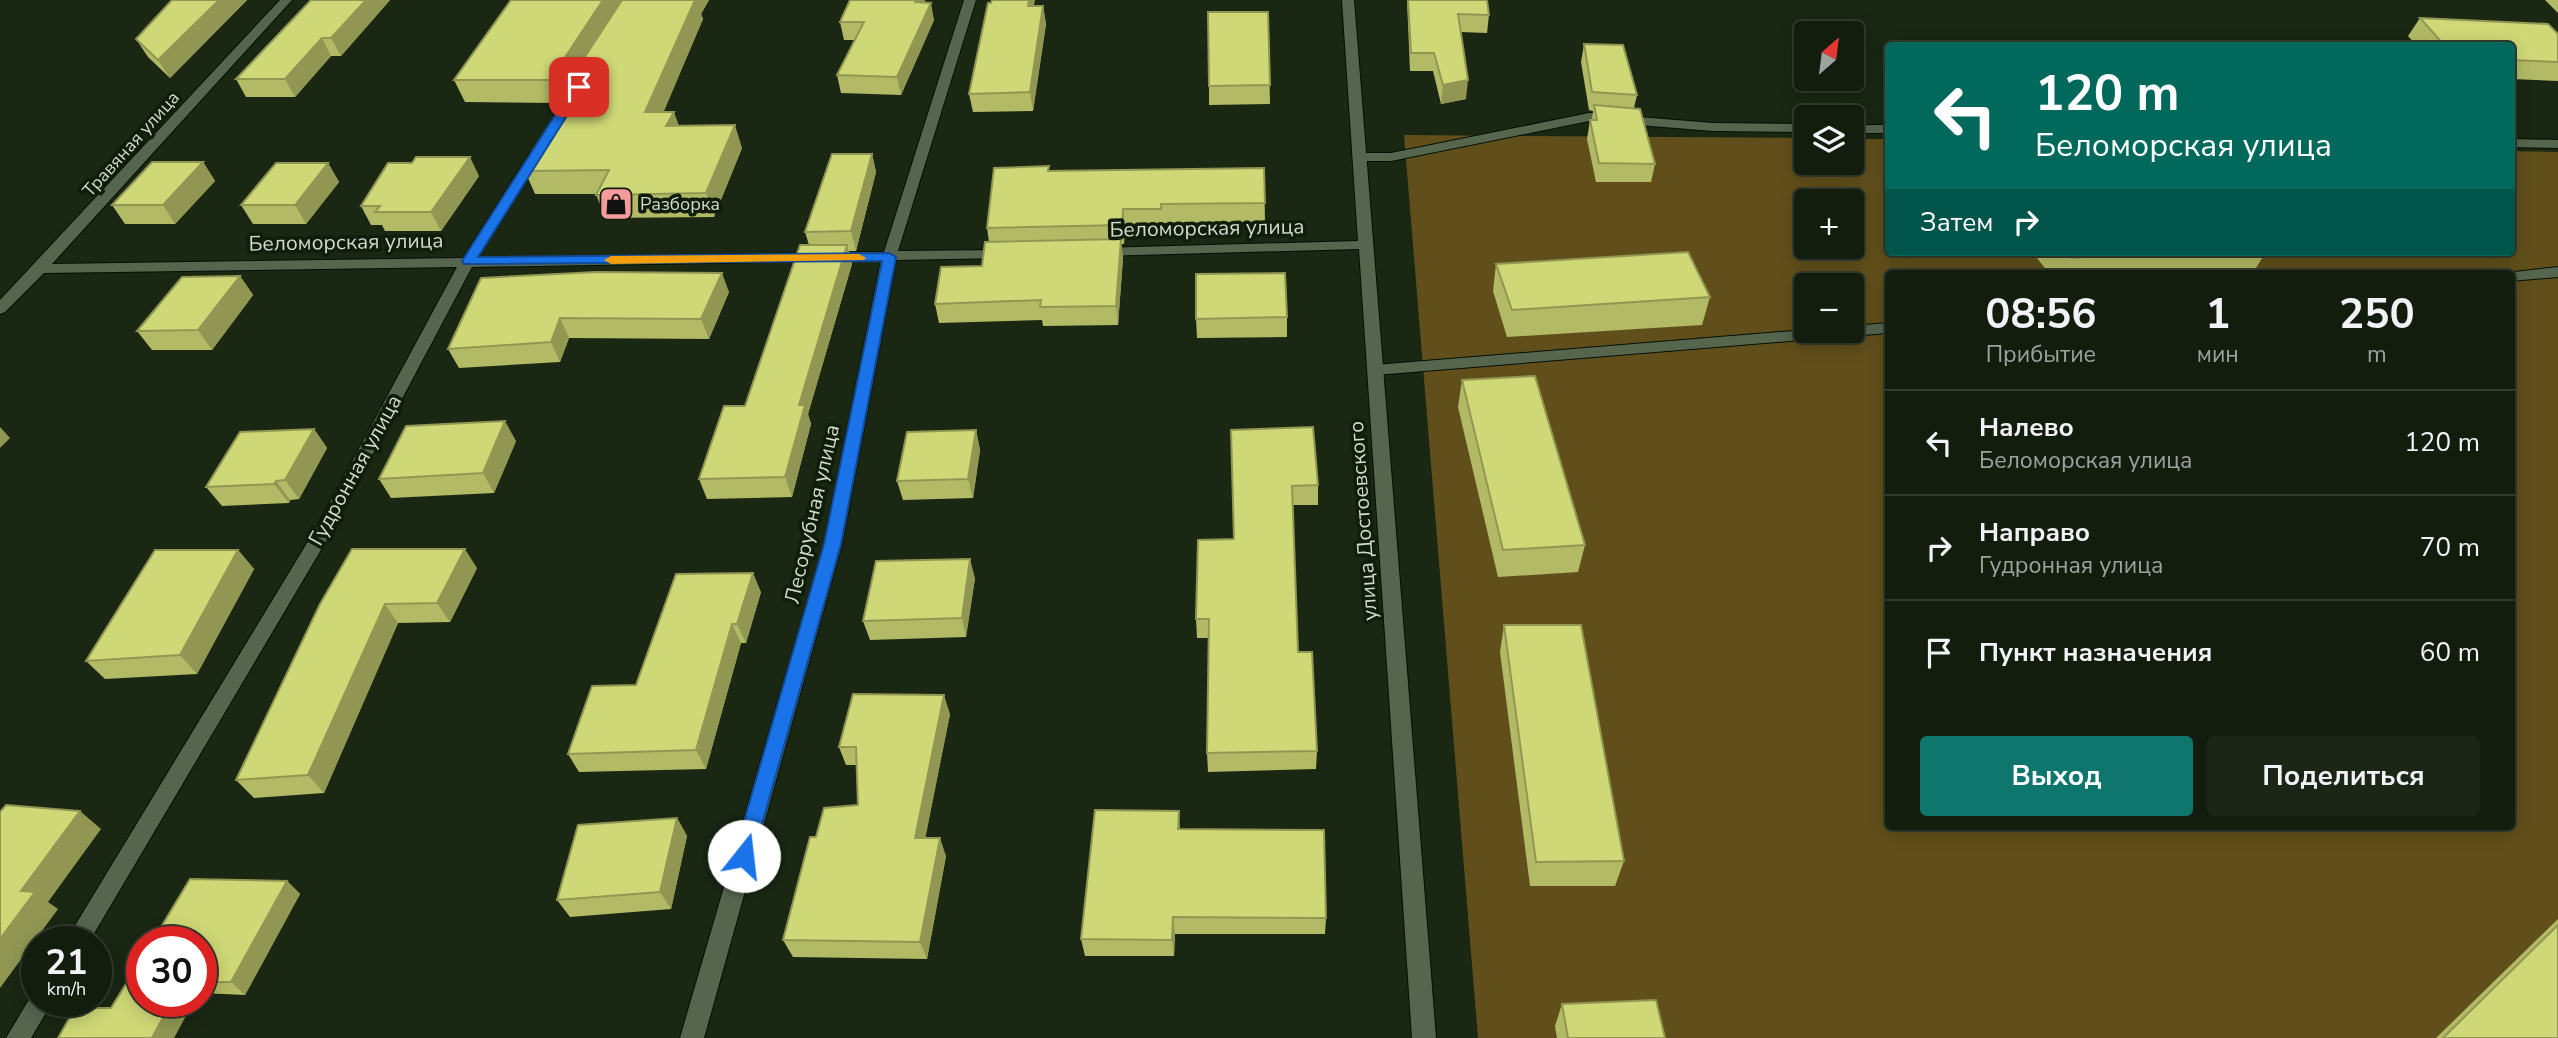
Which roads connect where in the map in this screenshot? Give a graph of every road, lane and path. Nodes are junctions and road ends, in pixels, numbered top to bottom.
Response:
1 (286, 0) edge
2 (970, 0) edge
3 (1348, 0) edge
4 (1794, 128) edge
5 (1864, 129) edge
6 (1885, 129) edge
7 (548, 136) edge
8 (2515, 143) edge
9 (2558, 144) edge
10 (1360, 157) junction
11 (1366, 245) junction
12 (1080, 253) edge
13 (1026, 254) edge
14 (889, 257) junction
15 (468, 261) junction
16 (40, 269) junction
17 (2558, 272) edge
18 (2515, 276) edge
19 (0, 309) edge
20 (1885, 328) edge
21 (1864, 330) edge
22 (1794, 336) edge
23 (1375, 370) junction
24 (86, 926) edge
25 (31, 1017) edge
26 (18, 1038) edge
27 (692, 1038) edge
28 (1424, 1038) edge

1 - 16 street, Травяная улица
2 - 14 street, Лесорубная улица
3 - 10 street, улица Достоевского
4 - 10 street
5 - 6 street
7 - 15 street, Гудронная улица
8 - 9 street
10 - 11 street, улица Достоевского
11 - 12 street, Беломорская улица
11 - 23 street, улица Достоевского
13 - 14 street, Беломорская улица
14 - 15 street, Беломорская улица
14 - 27 street, Лесорубная улица
15 - 16 street, Беломорская улица
15 - 24 street, Гудронная улица
16 - 19 street, Травяная улица
17 - 18 street
20 - 21 street
22 - 23 street
23 - 28 street, улица Достоевского
25 - 26 street

